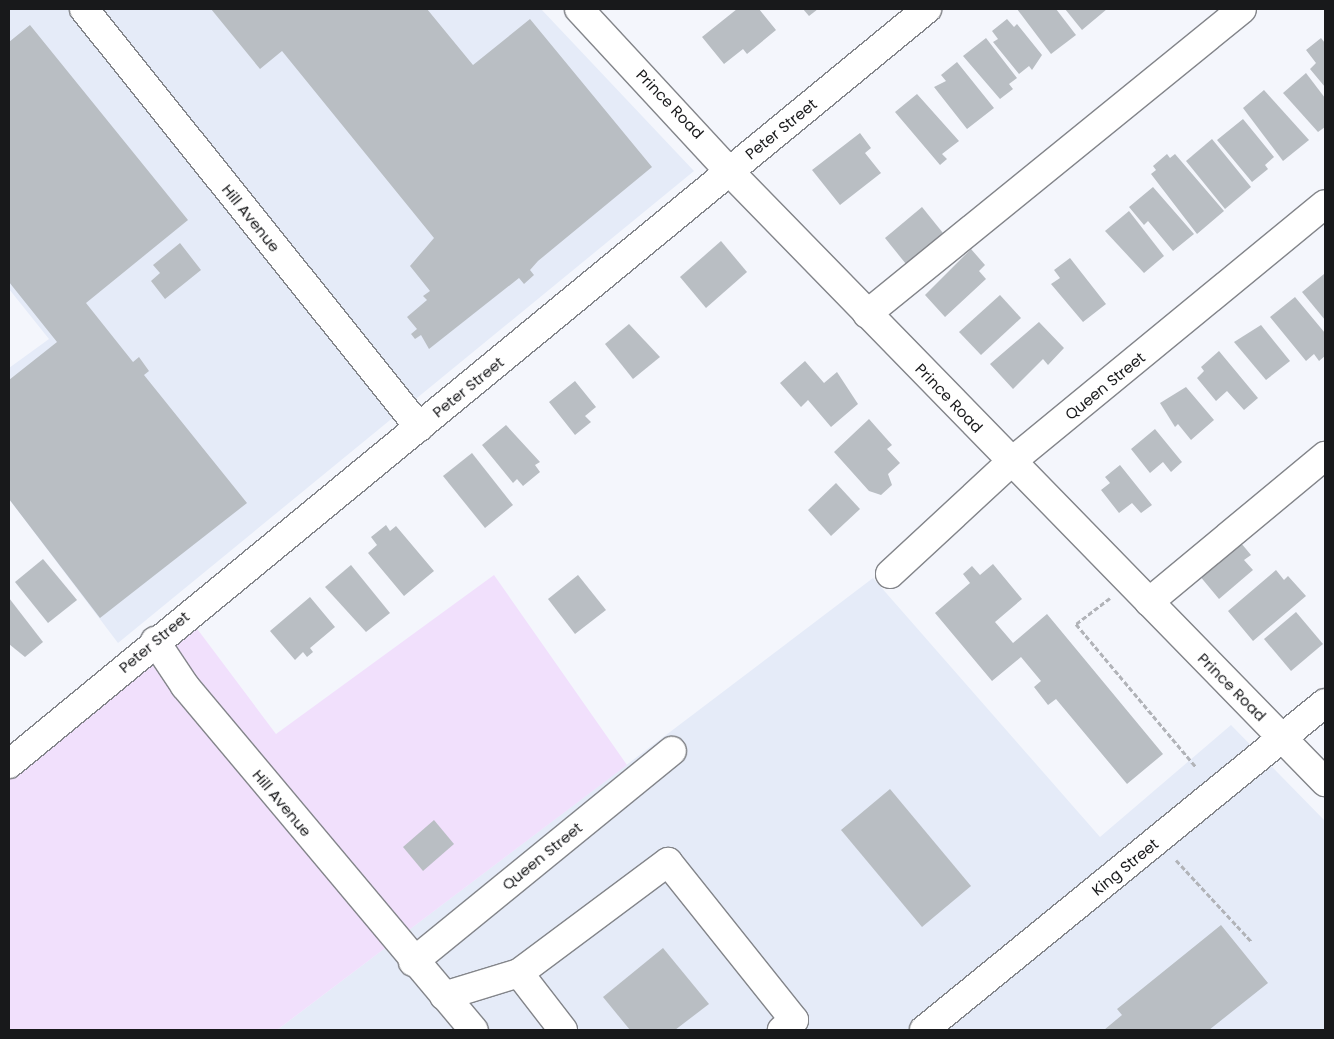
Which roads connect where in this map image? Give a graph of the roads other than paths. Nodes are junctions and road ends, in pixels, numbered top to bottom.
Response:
1 (84, 9) edge
2 (579, 9) edge
3 (927, 9) edge
4 (1242, 9) edge
5 (729, 172) junction
6 (1325, 204) edge
7 (867, 314) junction
8 (419, 427) junction
9 (1325, 456) edge
10 (1011, 462) junction
11 (890, 574) dead end
12 (1149, 602) junction
13 (155, 641) junction
14 (1325, 703) edge
15 (1283, 738) junction
16 (672, 751) dead end
17 (9, 764) edge
18 (1325, 782) edge
19 (413, 962) junction
20 (519, 973) junction
21 (444, 996) junction
22 (474, 1030) edge
23 (563, 1030) edge
24 (782, 1030) edge
25 (924, 1030) edge

1 - 8 street, Hill Avenue
2 - 5 street, Prince Road
3 - 5 street, Peter Street
4 - 7 street
5 - 7 street, Prince Road
5 - 8 street, Peter Street
6 - 10 street, Queen Street
7 - 10 street, Prince Road
8 - 13 street, Peter Street
9 - 12 street
10 - 11 street, Queen Street
10 - 12 street, Prince Road
12 - 15 street, Prince Road
13 - 17 street, Peter Street
13 - 19 street, Hill Avenue
14 - 15 street, King Street
15 - 18 street, Prince Road
15 - 25 street, King Street
16 - 19 street, Queen Street
19 - 21 street, Hill Avenue
20 - 21 street
20 - 23 street
20 - 24 street
21 - 22 street, Hill Avenue

